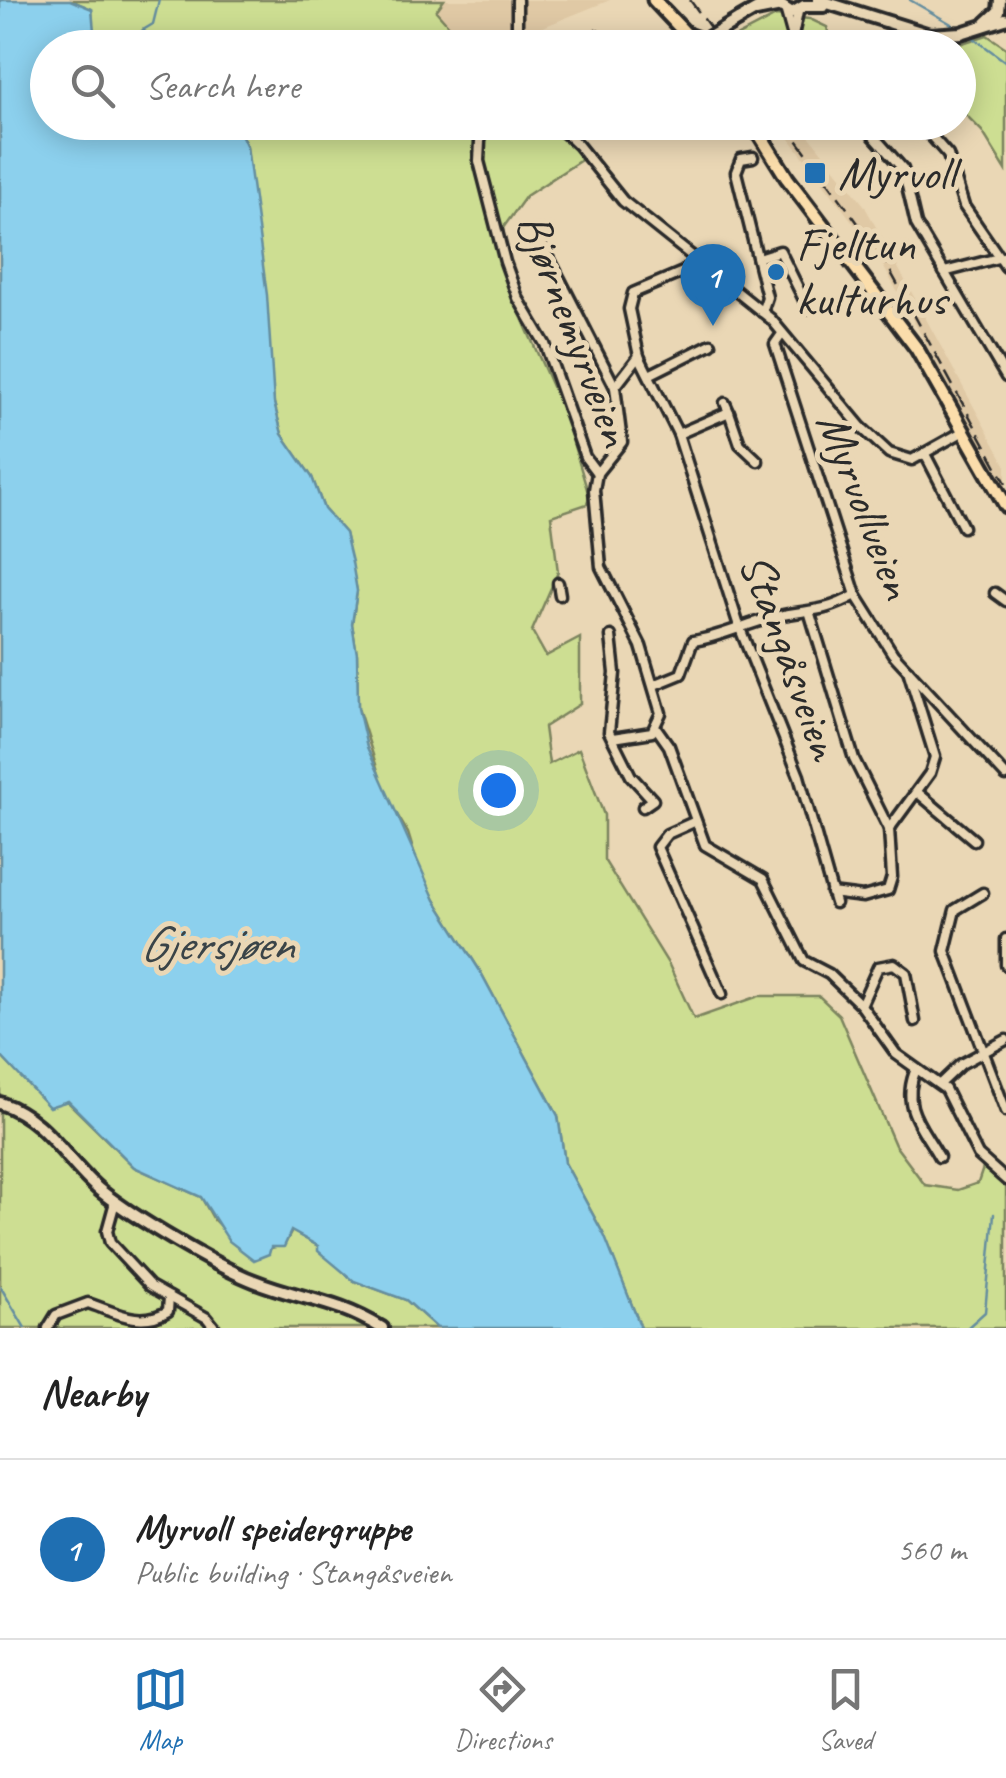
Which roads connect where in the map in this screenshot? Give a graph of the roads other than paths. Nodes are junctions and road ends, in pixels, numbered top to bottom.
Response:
1 (518, 0) edge
2 (654, 0) edge
3 (822, 3) edge
4 (789, 5) edge
5 (1001, 8) edge
6 (517, 30) edge
7 (679, 30) edge
8 (718, 30) edge
9 (792, 30) edge
10 (906, 30) edge
11 (965, 30) edge
12 (481, 140) edge
13 (572, 140) edge
14 (763, 140) edge
15 (877, 140) edge
16 (935, 140) edge
17 (753, 157) dead end
18 (541, 242) dead end
19 (1002, 256) edge
20 (758, 258) junction
21 (697, 261) junction
22 (1006, 267) edge
23 (944, 272) junction
24 (808, 308) dead end
25 (762, 312) junction
26 (782, 334) junction
27 (710, 344) dead end
28 (639, 356) junction
29 (648, 375) junction
30 (1006, 377) edge
31 (614, 387) junction
32 (964, 432) junction
33 (678, 434) junction
34 (925, 454) junction
35 (758, 461) dead end
36 (597, 472) junction
37 (1006, 506) edge
38 (963, 528) dead end
39 (558, 582) dead end
40 (995, 593) dead end
41 (560, 596) dead end
42 (856, 596) junction
43 (1006, 601) edge
44 (810, 614) junction
45 (740, 626) junction
46 (611, 636) dead end
47 (614, 658) junction
48 (601, 660) dead end
49 (908, 670) junction
50 (654, 685) junction
51 (657, 729) junction
52 (613, 738) junction
53 (1006, 776) edge
54 (917, 792) junction
55 (643, 807) dead end
56 (696, 821) junction
57 (889, 829) junction
58 (974, 840) dead end
59 (976, 892) dead end
60 (831, 893) junction
61 (835, 903) dead end
62 (1006, 940) edge
63 (1006, 965) edge
64 (722, 994) dead end
65 (860, 1005) junction
66 (915, 1021) dead end
67 (1006, 1040) edge
68 (982, 1052) junction
69 (916, 1068) junction
70 (940, 1084) junction
71 (0, 1103) edge
72 (1006, 1111) edge
73 (940, 1157) dead end
74 (1006, 1180) edge
75 (115, 1202) junction
76 (169, 1298) junction
77 (48, 1328) edge
78 (214, 1328) edge
79 (382, 1328) edge

1 - 6 street
2 - 7 main road
3 - 4 main road
3 - 10 main road
4 - 8 main road, bridge
4 - 9 street
5 - 11 main road
12 - 36 street, Bjørnemyrveien
13 - 21 street
14 - 32 main road
15 - 23 street
16 - 19 street
17 - 20 street
18 - 31 street
19 - 22 street
19 - 23 street
20 - 24 street
20 - 25 street
21 - 25 street
21 - 28 street, Stangåsveien
23 - 30 street
25 - 26 street
26 - 34 street
26 - 42 street, Myrvollveien
27 - 29 street
28 - 29 street, Stangåsveien
28 - 31 street
29 - 33 street, Stangåsveien
31 - 36 street
32 - 34 street
32 - 37 main road
33 - 35 street
33 - 45 street, Stangåsveien
34 - 38 street
36 - 50 street, Bjørnemyrveien
39 - 41 street
40 - 43 street
42 - 44 street
42 - 49 street, Myrvollveien
44 - 45 street
44 - 57 street
45 - 50 street
45 - 60 street, Stangåsveien
46 - 47 street
47 - 48 street
47 - 52 street
49 - 53 street, Myrvollveien
49 - 54 street
50 - 51 street, Bjørnemyrveien
51 - 52 street
51 - 56 street, Bjørnemyrveien
52 - 55 street
54 - 57 street
54 - 58 street
56 - 64 street
56 - 65 street, Bjørnemyrveien
57 - 60 street
59 - 68 street
60 - 61 street, Stangåsveien
62 - 63 street
65 - 66 street
65 - 69 street, Bjørnemyrveien
67 - 68 street
68 - 70 street
68 - 72 street
69 - 70 street, Bjørnemyrveien
69 - 73 street
70 - 74 street
71 - 75 main road
75 - 76 street
75 - 79 main road
76 - 77 street
76 - 78 street

